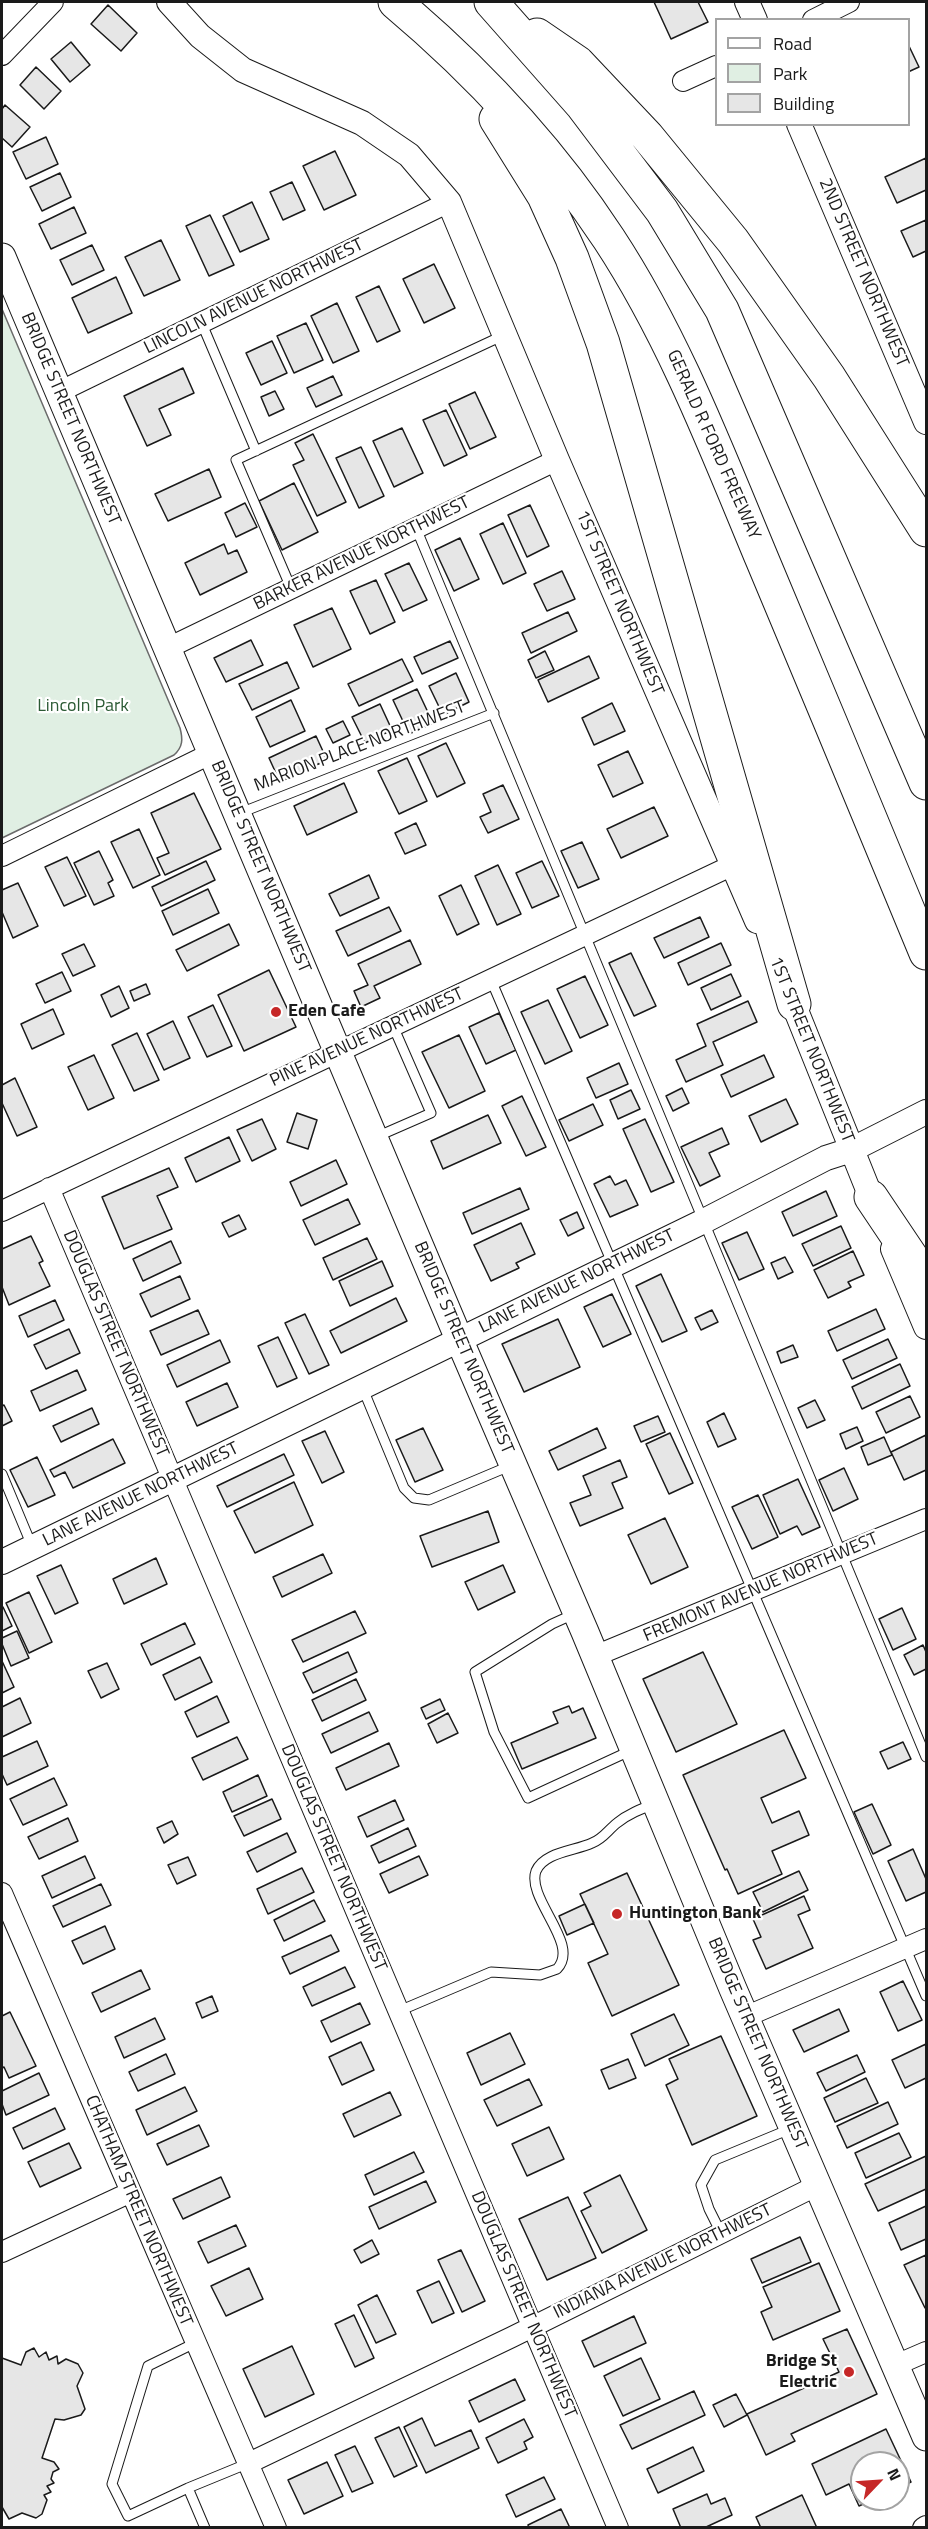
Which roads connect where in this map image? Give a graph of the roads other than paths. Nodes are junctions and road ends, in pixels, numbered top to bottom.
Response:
1 (53, 2) edge
2 (169, 2) edge
3 (395, 2) edge
4 (492, 2) edge
5 (747, 2) edge
6 (849, 2) edge
7 (754, 18) edge
8 (817, 18) edge
9 (2, 55) edge
10 (456, 57) junction
11 (715, 67) edge
12 (683, 81) dead end
13 (800, 126) edge
14 (449, 202) junction
15 (2, 257) edge
16 (202, 324) junction
17 (505, 335) junction
18 (59, 392) junction
19 (927, 422) edge
20 (256, 451) junction
21 (557, 460) junction
22 (416, 528) junction
23 (927, 530) edge
24 (292, 589) junction
25 (168, 648) junction
26 (494, 712) junction
27 (212, 753) junction
28 (927, 783) edge
29 (238, 813) junction
30 (2, 856) edge
31 (733, 865) junction
32 (586, 935) junction
33 (927, 953) edge
34 (491, 980) junction
35 (794, 1004) junction
36 (393, 1026) junction
37 (337, 1052) junction
38 (927, 1112) edge
39 (374, 1138) junction
40 (851, 1150) junction
41 (49, 1188) junction
42 (871, 1197) junction
43 (2, 1211) edge
44 (704, 1221) junction
45 (613, 1265) junction
46 (927, 1279) edge
47 (927, 1327) edge
48 (459, 1339) junction
49 (362, 1387) junction
50 (513, 1465) junction
51 (2, 1474) edge
52 (173, 1480) junction
53 (927, 1519) edge
54 (33, 1547) junction
55 (841, 1554) junction
56 (2, 1562) edge
57 (752, 1591) junction
58 (577, 1613) junction
59 (595, 1656) junction
60 (633, 1749) junction
61 (927, 1757) edge
62 (656, 1804) junction
63 (2, 1893) edge
64 (927, 1940) edge
65 (906, 1948) junction
66 (927, 1996) edge
67 (399, 2011) junction
68 (745, 2017) junction
69 (793, 2127) junction
70 (818, 2186) junction
71 (131, 2192) junction
72 (721, 2233) junction
73 (2, 2252) edge
74 (532, 2326) junction
75 (195, 2343) junction
76 (927, 2352) edge
77 (896, 2365) junction
78 (927, 2437) edge
79 (249, 2463) junction
80 (188, 2488) junction
81 (205, 2528) edge
82 (276, 2528) edge
83 (618, 2528) edge

1 - 9 street
2 - 14 street, 1ST STREET NORTHWEST
3 - 10 highway, GERALD R FORD FREEWAY
4 - 23 highway
4 - 28 highway
5 - 7 street
6 - 8 street
10 - 33 highway, GERALD R FORD FREEWAY
10 - 35 highway
11 - 12 street
13 - 19 street, 2ND STREET NORTHWEST
14 - 16 street, LINCOLN AVENUE NORTHWEST
14 - 17 street, 1ST STREET NORTHWEST
15 - 18 main road, BRIDGE STREET NORTHWEST
16 - 18 street, LINCOLN AVENUE NORTHWEST
16 - 20 lane
17 - 20 lane
17 - 21 street, 1ST STREET NORTHWEST
18 - 25 main road, BRIDGE STREET NORTHWEST
20 - 24 lane
21 - 22 street, BARKER AVENUE NORTHWEST
21 - 31 street, 1ST STREET NORTHWEST
22 - 24 street, BARKER AVENUE NORTHWEST
22 - 26 lane
24 - 25 street, BARKER AVENUE NORTHWEST
25 - 27 main road, BRIDGE STREET NORTHWEST
26 - 29 lane, MARION PLACE NORTHWEST
26 - 32 lane
27 - 29 main road, BRIDGE STREET NORTHWEST
27 - 30 street
29 - 37 main road, BRIDGE STREET NORTHWEST
31 - 32 street, PINE AVENUE NORTHWEST
31 - 35 street, 1ST STREET NORTHWEST
32 - 34 street, PINE AVENUE NORTHWEST
32 - 44 lane
34 - 36 street, PINE AVENUE NORTHWEST
34 - 45 lane
35 - 40 street, 1ST STREET NORTHWEST
36 - 37 street, PINE AVENUE NORTHWEST
36 - 39 lane
37 - 39 main road, BRIDGE STREET NORTHWEST
37 - 41 street, PINE AVENUE NORTHWEST
38 - 40 street, LANE AVENUE NORTHWEST
39 - 48 main road, BRIDGE STREET NORTHWEST
40 - 42 street, 1ST STREET NORTHWEST
40 - 44 street, LANE AVENUE NORTHWEST
41 - 43 street, PINE AVENUE NORTHWEST
41 - 52 street, DOUGLAS STREET NORTHWEST
42 - 46 highway
42 - 47 street, 1ST STREET NORTHWEST
44 - 45 street, LANE AVENUE NORTHWEST
44 - 55 lane
45 - 48 street, LANE AVENUE NORTHWEST
45 - 57 lane
48 - 49 street, LANE AVENUE NORTHWEST
48 - 50 main road, BRIDGE STREET NORTHWEST
49 - 50 lane
49 - 52 street, LANE AVENUE NORTHWEST
50 - 58 main road, BRIDGE STREET NORTHWEST
51 - 54 lane
52 - 54 street, LANE AVENUE NORTHWEST
52 - 67 street, DOUGLAS STREET NORTHWEST
53 - 55 street, FREMONT AVENUE NORTHWEST
54 - 56 street, LANE AVENUE NORTHWEST
55 - 57 street, FREMONT AVENUE NORTHWEST
55 - 61 lane
57 - 59 street, FREMONT AVENUE NORTHWEST
57 - 65 lane
58 - 59 main road, BRIDGE STREET NORTHWEST
58 - 60 lane
59 - 60 main road, BRIDGE STREET NORTHWEST
60 - 62 main road, BRIDGE STREET NORTHWEST
62 - 67 lane
62 - 68 main road, BRIDGE STREET NORTHWEST
63 - 71 street, CHATHAM STREET NORTHWEST
64 - 65 street
65 - 66 lane
65 - 68 street
67 - 74 street, DOUGLAS STREET NORTHWEST
68 - 69 main road, BRIDGE STREET NORTHWEST
69 - 70 main road, BRIDGE STREET NORTHWEST
69 - 72 lane
70 - 72 street, INDIANA AVENUE NORTHWEST
70 - 77 main road, BRIDGE STREET NORTHWEST
71 - 73 street
71 - 75 street, CHATHAM STREET NORTHWEST
72 - 74 street, INDIANA AVENUE NORTHWEST
74 - 79 street, INDIANA AVENUE NORTHWEST
74 - 83 street, DOUGLAS STREET NORTHWEST
75 - 79 street, CHATHAM STREET NORTHWEST
75 - 80 lane
76 - 77 street
77 - 78 main road, BRIDGE STREET NORTHWEST
79 - 80 lane
79 - 82 street, CHATHAM STREET NORTHWEST
80 - 81 lane

